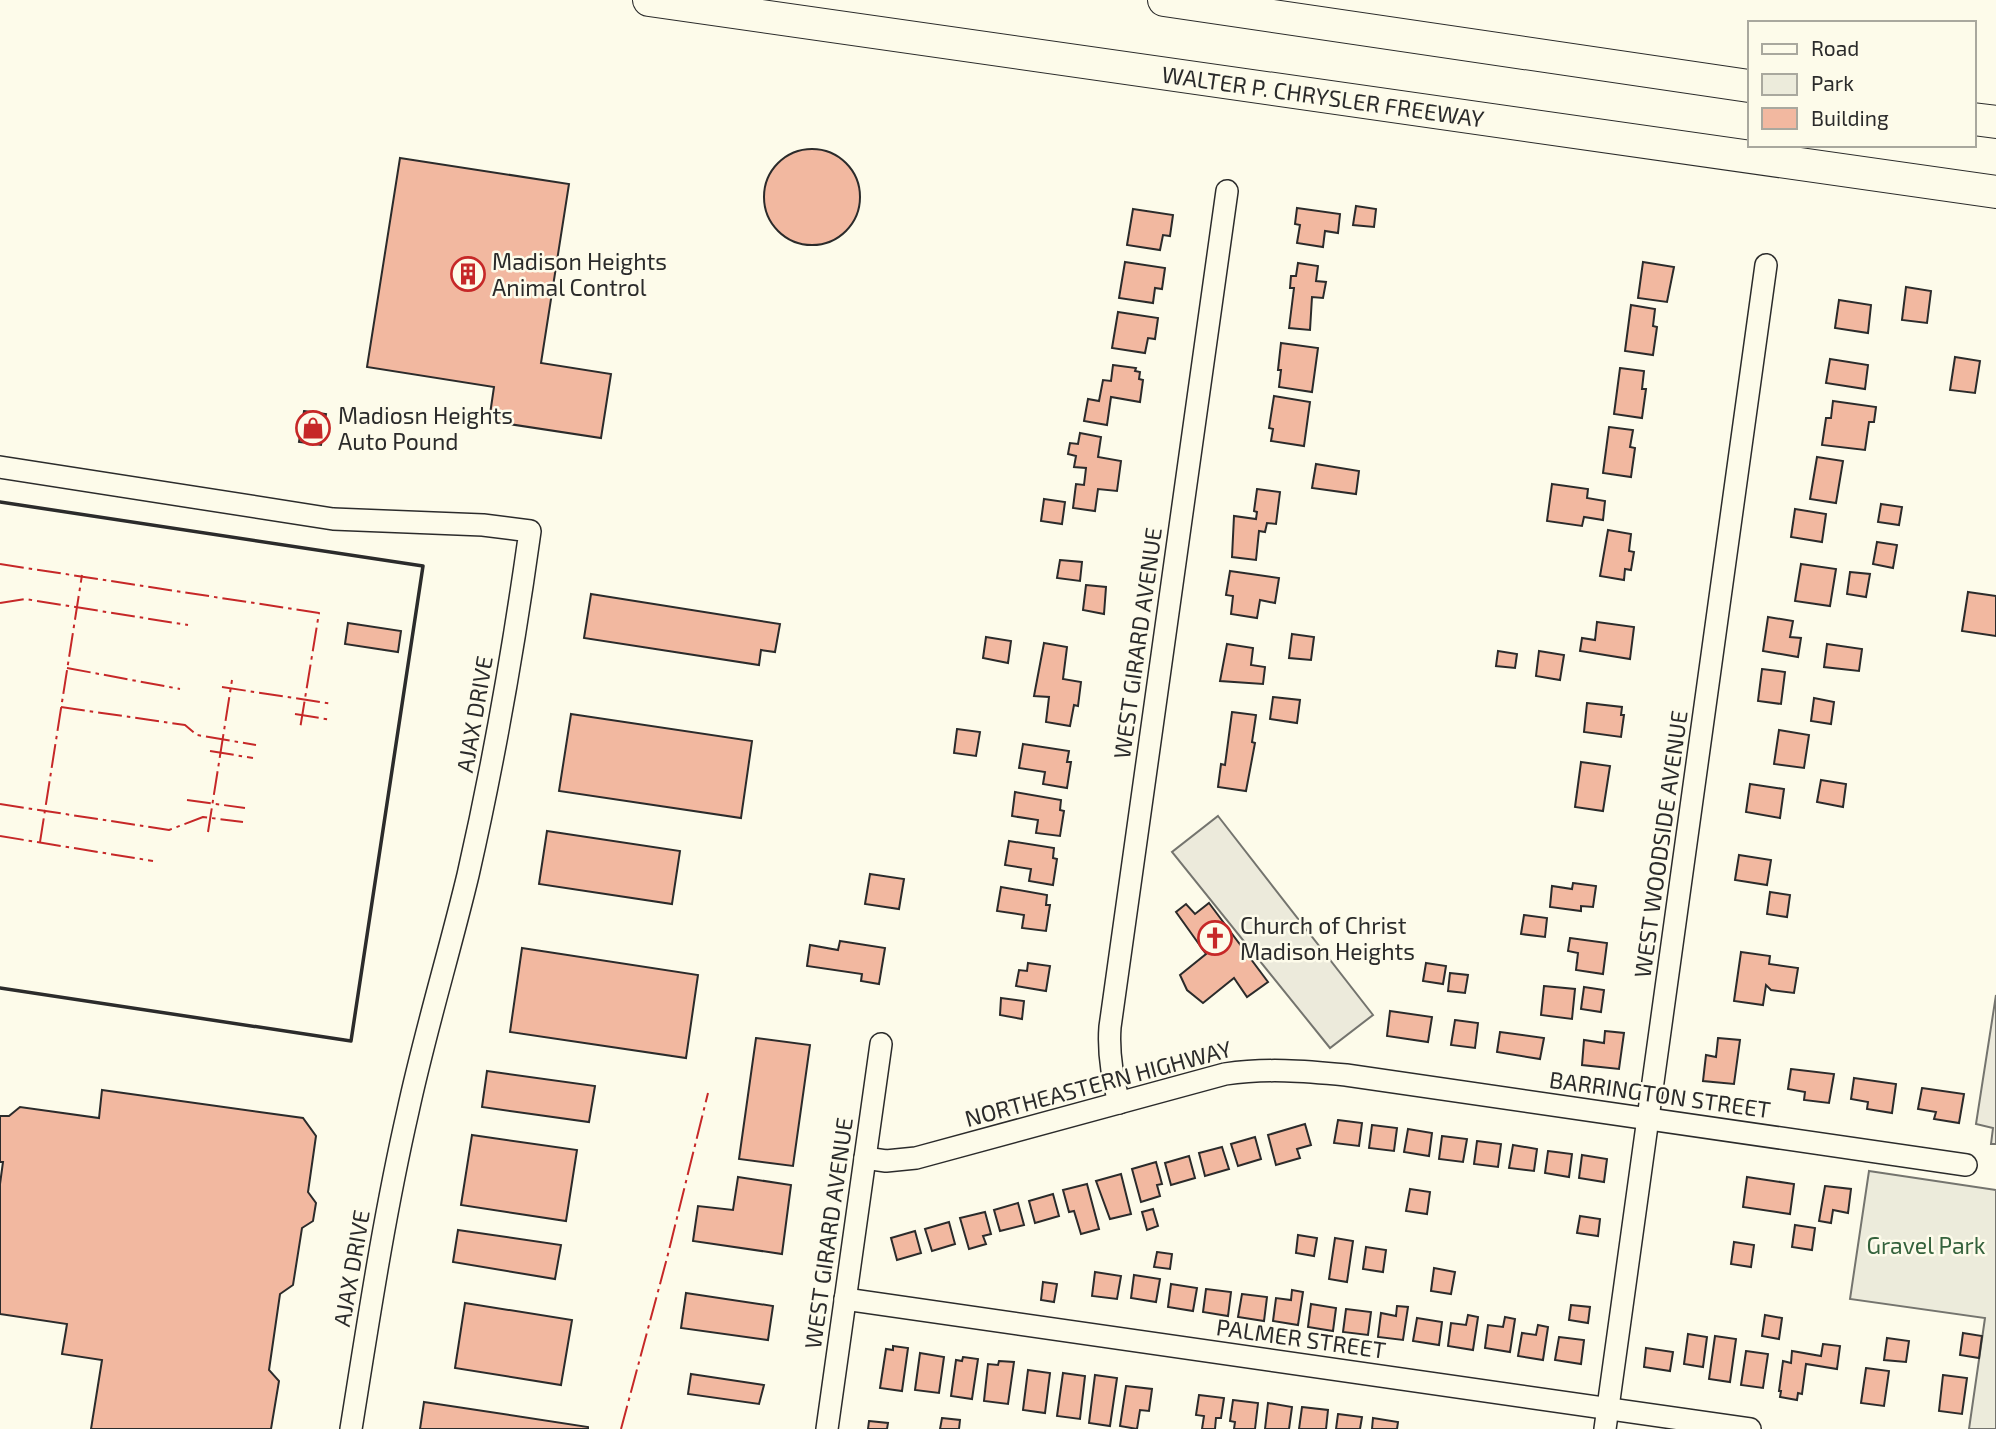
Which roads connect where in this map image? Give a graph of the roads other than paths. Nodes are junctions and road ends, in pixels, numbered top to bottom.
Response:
1 (649, 0) edge
2 (1164, 0) edge
3 (1748, 86) edge
4 (1975, 119) edge
5 (1996, 122) edge
6 (1227, 191) dead end
7 (1996, 192) edge
8 (1766, 265) dead end
9 (0, 467) edge
10 (881, 1044) dead end
11 (1346, 1075) joint
12 (1119, 1103) junction
13 (1648, 1118) junction
14 (865, 1158) junction
15 (1966, 1165) dead end
16 (845, 1299) junction
17 (1606, 1419) edge
18 (351, 1429) edge
19 (827, 1429) edge
20 (1750, 1429) edge

1 - 7 highway, WALTER P. CHRYSLER FREEWAY
2 - 3 highway
4 - 5 highway
6 - 12 street, WEST GIRARD AVENUE
8 - 13 street, WEST WOODSIDE AVENUE
9 - 18 street, AJAX DRIVE
10 - 14 street, WEST GIRARD AVENUE
11 - 12 street, NORTHEASTERN HIGHWAY
11 - 13 street, BARRINGTON STREET
12 - 14 street, NORTHEASTERN HIGHWAY
13 - 15 street, BARRINGTON STREET
13 - 17 street, WEST WOODSIDE AVENUE
14 - 16 street, WEST GIRARD AVENUE
16 - 17 street, PALMER STREET
16 - 19 street, WEST GIRARD AVENUE
17 - 20 street, PALMER STREET

